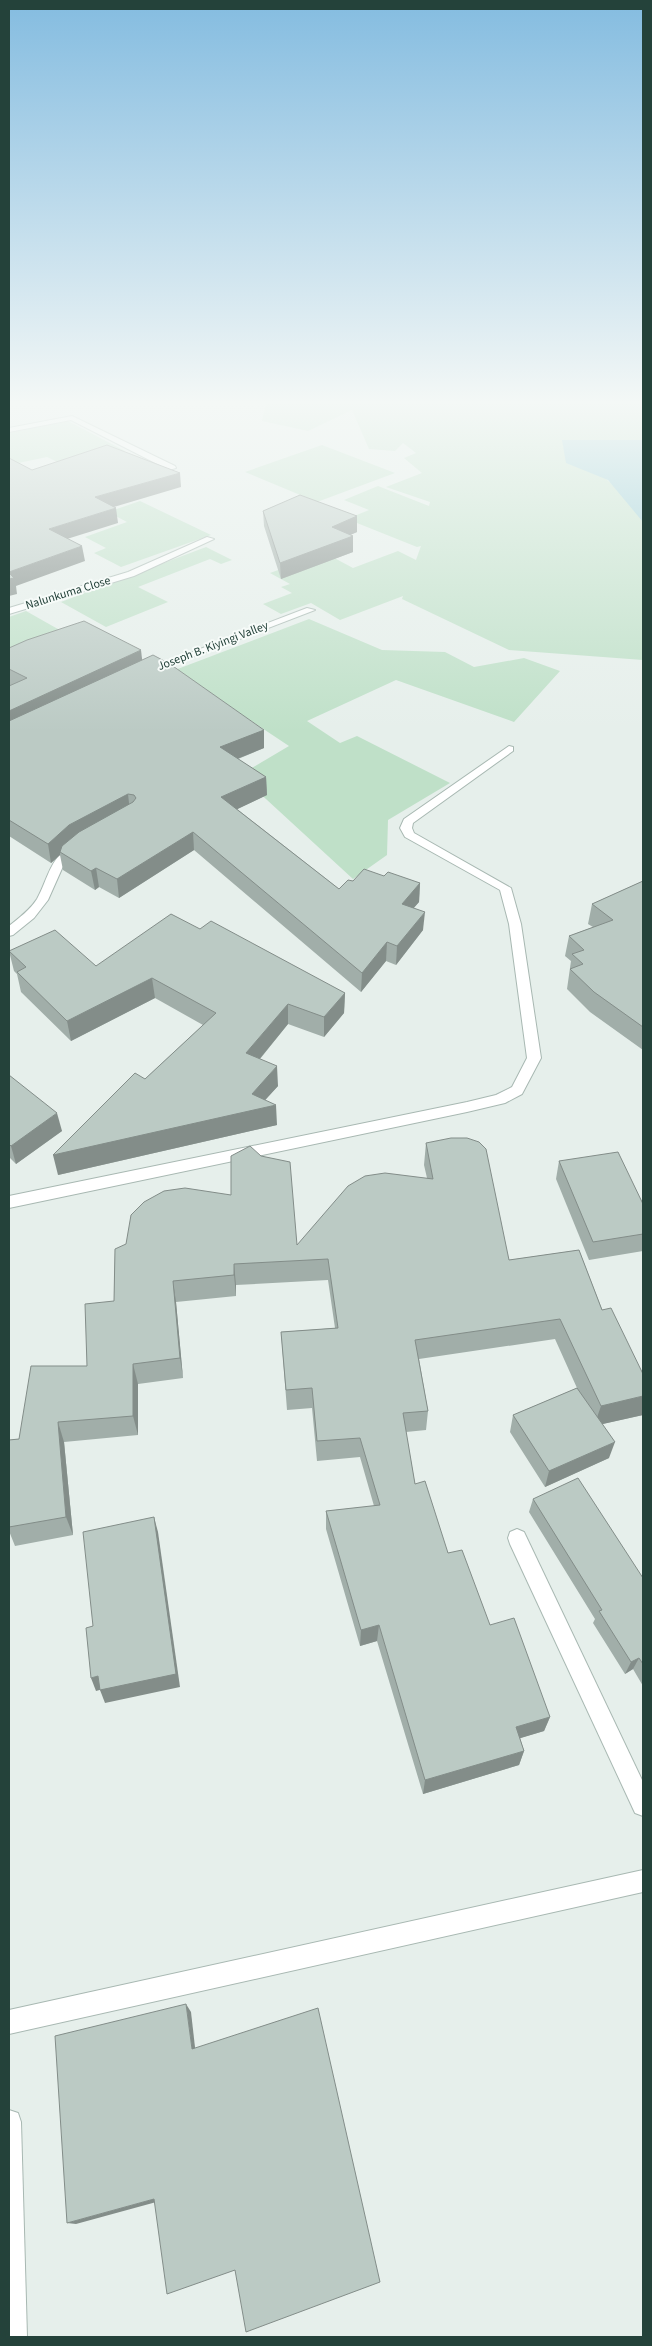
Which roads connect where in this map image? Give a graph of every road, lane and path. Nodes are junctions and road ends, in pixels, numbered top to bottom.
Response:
1 (210, 539) dead end
2 (310, 610) dead end
3 (9, 611) edge
4 (135, 677) edge
5 (509, 749) dead end
6 (85, 843) edge
7 (9, 932) edge
8 (9, 1202) edge
9 (517, 1538) dead end
10 (643, 1805) edge
11 (643, 1881) edge
12 (9, 2022) edge
13 (9, 2122) edge
14 (14, 2337) edge

1 - 3 street, Nalunkuma Close
2 - 4 street, Joseph B. Kiyingi Valley
5 - 8 street
6 - 7 street
9 - 10 street
11 - 12 street
13 - 14 street

